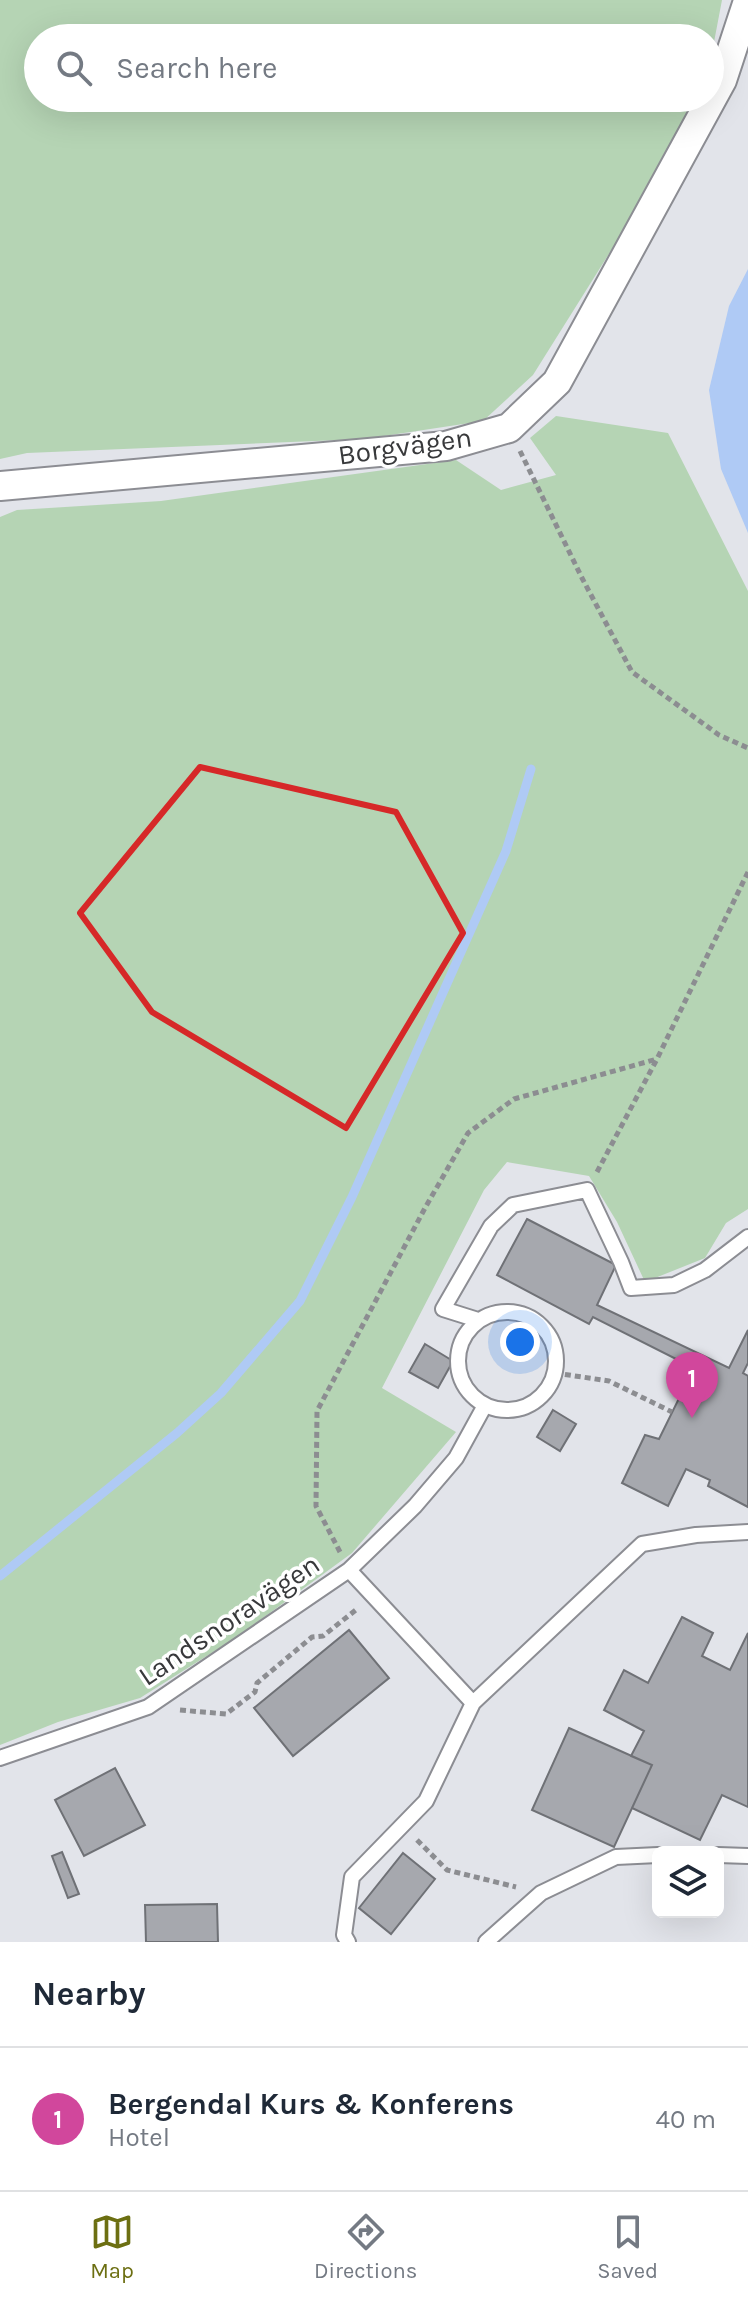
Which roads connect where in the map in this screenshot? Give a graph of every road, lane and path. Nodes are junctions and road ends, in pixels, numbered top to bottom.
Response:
1 (748, 1) edge
2 (724, 74) edge
3 (705, 112) edge
4 (509, 428) junction
5 (0, 486) edge
6 (748, 748) edge
7 (748, 872) edge
8 (657, 1059) junction
9 (601, 1166) dead end
10 (748, 1237) edge
11 (478, 1320) junction
12 (555, 1373) junction
13 (484, 1407) junction
14 (672, 1412) dead end
15 (748, 1532) edge
16 (349, 1570) junction
17 (374, 1596) junction
18 (473, 1703) junction
19 (148, 1707) junction
20 (0, 1758) edge
21 (403, 1825) junction
22 (652, 1855) edge
23 (724, 1855) edge
24 (748, 1856) edge
25 (541, 1893) junction
26 (348, 1942) edge
27 (486, 1942) edge

1 - 2 street, Borgvägen
3 - 4 street, Borgvägen
4 - 5 street, Borgvägen
4 - 6 path
7 - 8 path
8 - 9 path
8 - 16 path
10 - 11 lane
11 - 12 lane
11 - 13 lane
12 - 13 lane
12 - 14 path
13 - 16 lane, Landsnoravägen
15 - 18 lane
16 - 17 lane, Landsnoravägen
16 - 19 lane, Landsnoravägen
17 - 18 lane, Landsnoravägen
17 - 19 path
18 - 21 lane
19 - 20 lane, Landsnoravägen
21 - 25 path
21 - 26 lane
22 - 25 lane
23 - 24 lane
25 - 27 lane

